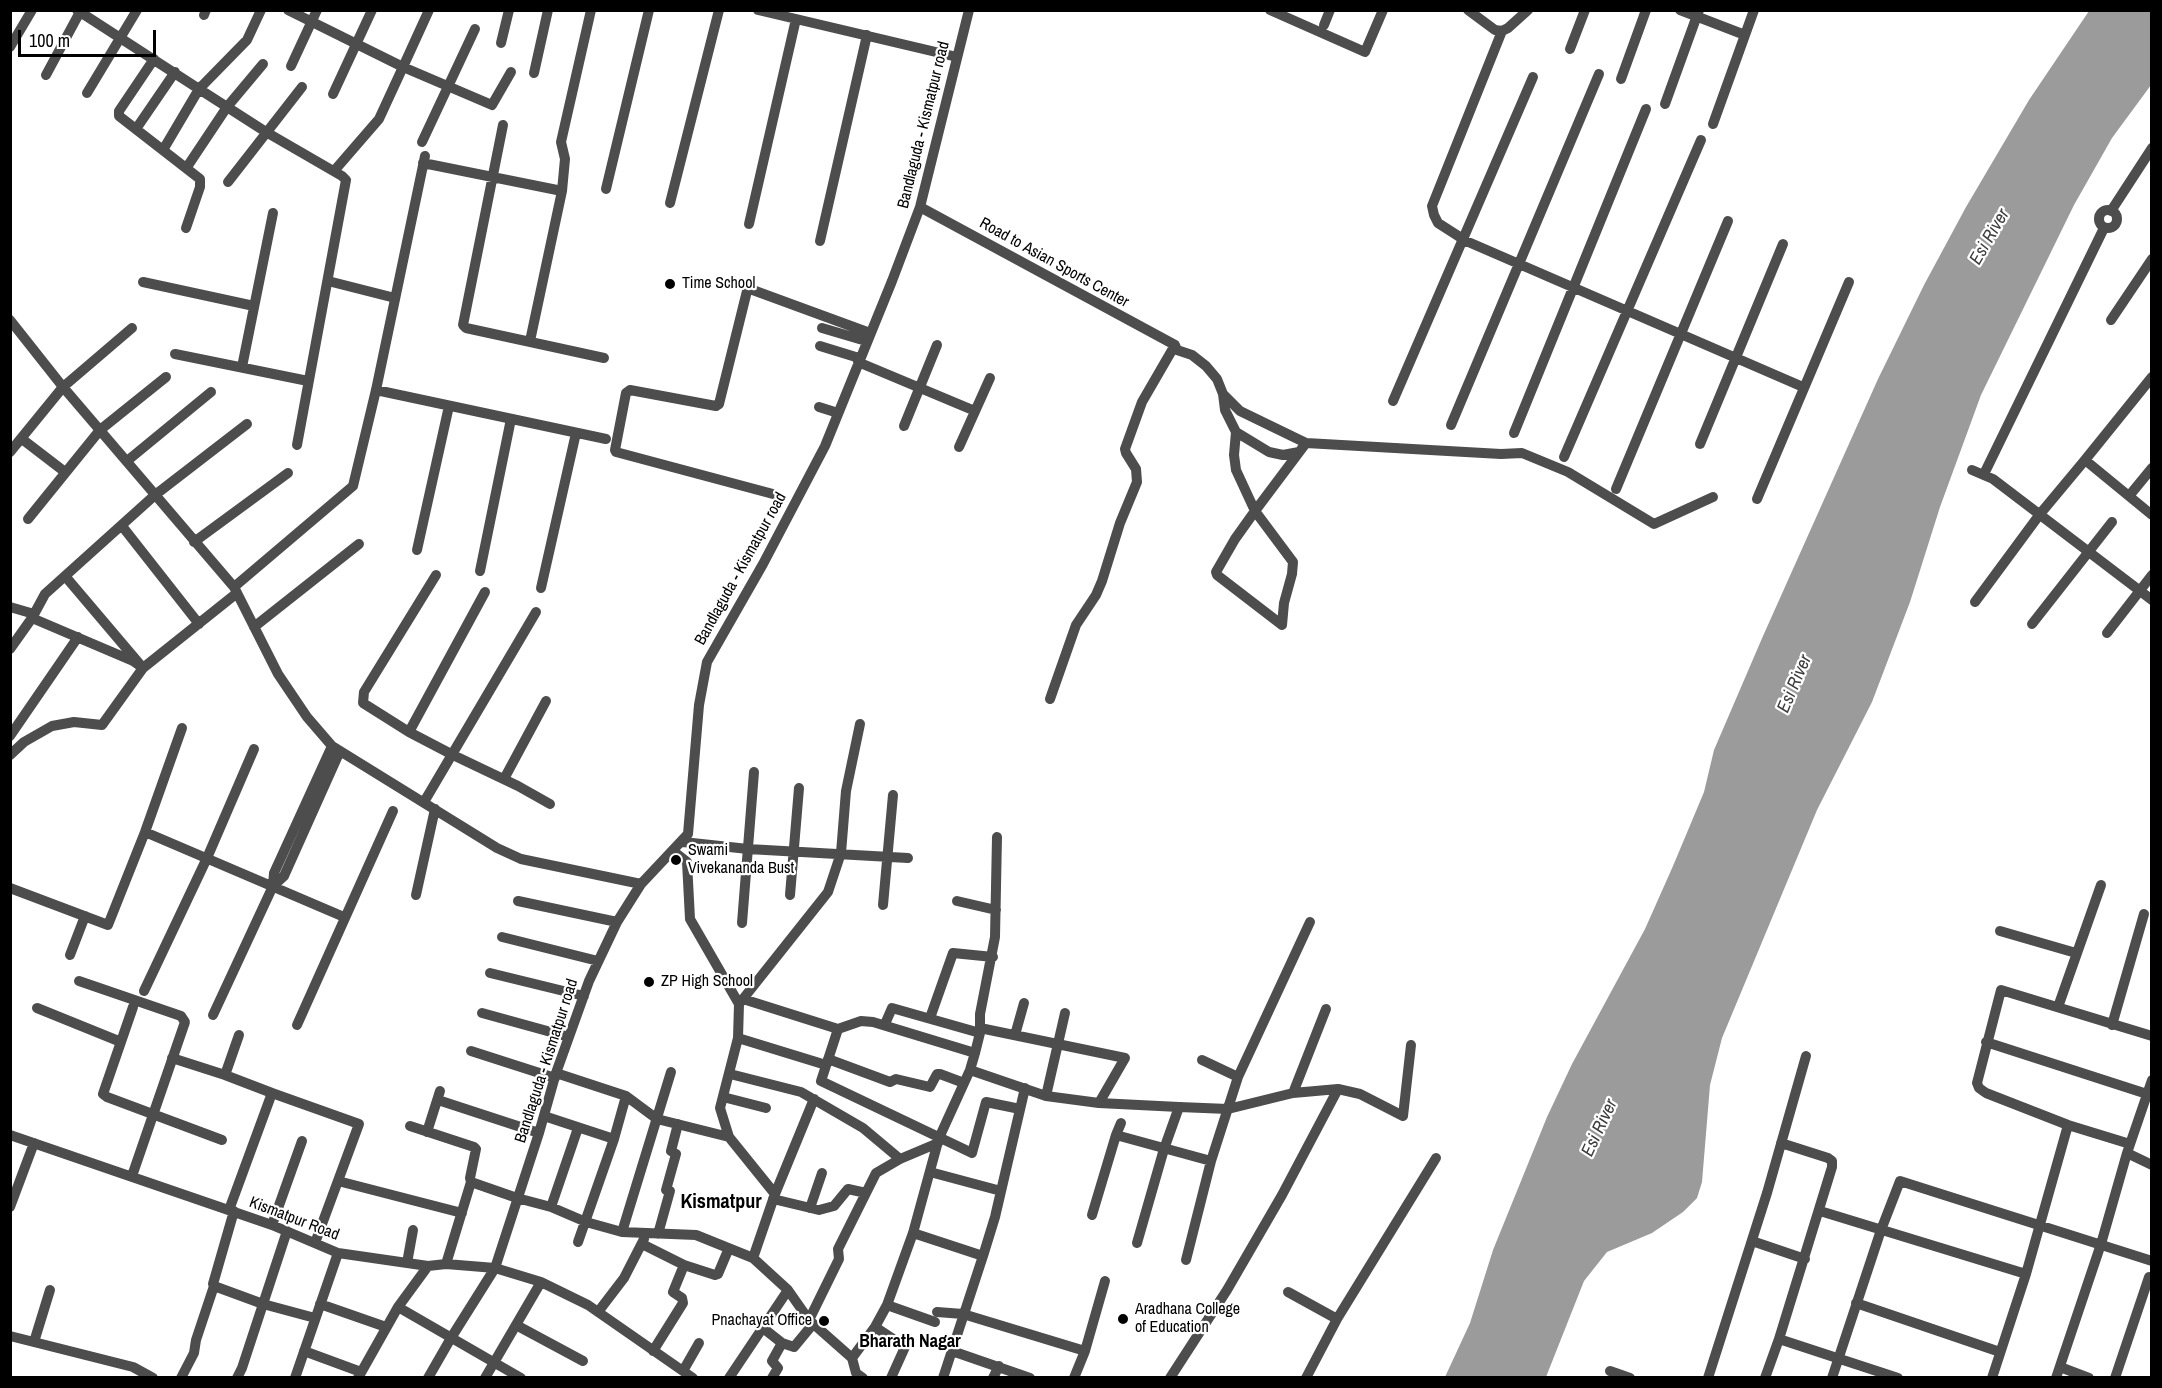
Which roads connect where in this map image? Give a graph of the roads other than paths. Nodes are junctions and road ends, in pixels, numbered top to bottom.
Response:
1 (32, 10) edge
2 (137, 10) edge
3 (261, 10) edge
4 (288, 10) edge
5 (317, 10) edge
6 (372, 10) edge
7 (429, 10) edge
8 (509, 10) edge
9 (548, 10) edge
10 (591, 10) edge
11 (649, 10) edge
12 (718, 10) edge
13 (758, 10) edge
14 (969, 10) edge
15 (1270, 10) edge
16 (1330, 10) edge
17 (1383, 10) edge
18 (1468, 10) edge
19 (1528, 10) edge
20 (1585, 10) edge
21 (1646, 10) edge
22 (1680, 10) edge
23 (1754, 10) edge
24 (79, 11) edge
25 (1698, 14) edge
26 (796, 19) junction
27 (312, 22) junction
28 (1324, 25) dead end
29 (475, 29) dead end
30 (1502, 31) junction
31 (1745, 35) junction
32 (867, 36) junction
33 (120, 38) junction
34 (501, 43) dead end
35 (357, 44) junction
36 (10, 47) edge
37 (1570, 49) dead end
38 (957, 57) junction
39 (154, 58) junction
40 (263, 64) dead end
41 (291, 66) dead end
42 (403, 67) junction
43 (175, 72) junction
44 (511, 72) dead end
45 (534, 73) dead end
46 (1599, 74) dead end
47 (46, 75) dead end
48 (1533, 77) dead end
49 (1621, 79) dead end
50 (448, 86) junction
51 (302, 87) dead end
52 (199, 89) junction
53 (87, 93) dead end
54 (333, 94) dead end
55 (1665, 104) dead end
56 (227, 107) junction
57 (1646, 109) dead end
58 (1713, 124) dead end
59 (503, 125) dead end
60 (136, 129) junction
61 (266, 132) junction
62 (1701, 140) dead end
63 (422, 142) dead end
64 (2151, 148) edge
65 (163, 150) junction
66 (187, 167) junction
67 (338, 174) junction
68 (492, 176) junction
69 (228, 182) dead end
70 (606, 189) dead end
71 (562, 191) junction
72 (670, 202) dead end
73 (920, 207) junction
74 (273, 213) dead end
75 (1728, 221) dead end
76 (749, 224) dead end
77 (186, 228) dead end
78 (1463, 239) junction
79 (820, 241) dead end
80 (1783, 244) dead end
81 (2151, 259) edge
82 (1520, 263) junction
83 (328, 281) junction
84 (143, 282) dead end
85 (1849, 282) dead end
86 (1574, 286) junction
87 (395, 298) junction
88 (254, 306) junction
89 (1628, 310) junction
90 (10, 320) edge
91 (2111, 320) dead end
92 (132, 328) dead end
93 (822, 328) dead end
94 (1681, 333) junction
95 (868, 337) junction
96 (530, 341) junction
97 (937, 345) dead end
98 (1175, 345) junction
99 (820, 346) dead end
100 (175, 354) dead end
101 (1736, 357) junction
102 (604, 358) dead end
103 (858, 360) junction
104 (242, 367) junction
105 (166, 377) dead end
106 (2151, 377) edge
107 (990, 378) dead end
108 (308, 381) junction
109 (63, 387) junction
110 (1803, 387) junction
111 (919, 388) junction
112 (376, 390) junction
113 (212, 392) dead end
114 (1223, 394) junction
115 (1393, 402) dead end
116 (449, 406) junction
117 (819, 407) dead end
118 (975, 411) junction
119 (838, 413) junction
120 (511, 419) junction
121 (247, 424) dead end
122 (1451, 425) dead end
123 (904, 426) dead end
124 (100, 430) junction
125 (1236, 432) junction
126 (576, 433) junction
127 (1514, 433) dead end
128 (22, 439) junction
129 (606, 439) dead end
130 (1306, 443) junction
131 (1700, 444) dead end
132 (297, 445) dead end
133 (959, 447) dead end
134 (10, 452) edge
135 (1299, 452) junction
136 (1564, 457) dead end
137 (2085, 460) junction
138 (127, 461) junction
139 (2151, 468) edge
140 (1972, 470) dead end
141 (65, 472) junction
142 (288, 473) dead end
143 (1984, 474) junction
144 (1616, 489) dead end
145 (773, 494) dead end
146 (155, 495) junction
147 (2129, 496) junction
148 (1713, 497) dead end
149 (1757, 499) dead end
150 (1255, 511) junction
151 (2040, 514) junction
152 (2151, 515) edge
153 (28, 519) dead end
154 (2112, 522) dead end
155 (122, 526) junction
156 (194, 542) junction
157 (359, 544) dead end
158 (417, 550) dead end
159 (2089, 552) junction
160 (480, 571) dead end
161 (436, 575) dead end
162 (2151, 575) edge
163 (65, 576) junction
164 (541, 588) dead end
165 (236, 590) junction
166 (2139, 591) junction
167 (485, 592) dead end
168 (2151, 600) edge
169 (1975, 602) dead end
170 (10, 608) edge
171 (536, 612) dead end
172 (33, 616) junction
173 (199, 624) junction
174 (2032, 624) dead end
175 (254, 627) junction
176 (2107, 633) dead end
177 (78, 638) junction
178 (10, 649) edge
179 (143, 668) junction
180 (1050, 699) dead end
181 (546, 701) dead end
182 (860, 724) dead end
183 (182, 728) dead end
184 (409, 732) junction
185 (10, 736) edge
186 (336, 748) junction
187 (254, 749) dead end
188 (10, 755) edge
189 (453, 755) junction
190 (754, 772) dead end
191 (504, 779) junction
192 (799, 788) dead end
193 (893, 795) dead end
194 (424, 802) junction
195 (550, 804) dead end
196 (435, 809) junction
197 (393, 812) dead end
198 (145, 832) junction
199 (997, 837) dead end
200 (683, 842) junction
201 (748, 849) junction
202 (673, 851) junction
203 (794, 851) junction
204 (841, 854) junction
205 (887, 857) junction
206 (207, 858) junction
207 (908, 858) dead end
208 (641, 884) junction
209 (2101, 885) dead end
210 (273, 886) junction
211 (10, 888) edge
212 (416, 895) dead end
213 (790, 895) dead end
214 (518, 901) dead end
215 (957, 901) dead end
216 (883, 905) dead end
217 (996, 910) junction
218 (2144, 914) dead end
219 (85, 916) junction
220 (344, 916) junction
221 (616, 922) junction
222 (1310, 922) dead end
223 (742, 923) dead end
224 (2000, 931) dead end
225 (502, 938) dead end
226 (2076, 953) junction
227 (70, 955) dead end
228 (993, 957) junction
229 (598, 961) junction
230 (490, 973) dead end
231 (79, 981) dead end
232 (144, 991) dead end
233 (584, 996) junction
234 (741, 1002) junction
235 (1024, 1003) dead end
236 (133, 1007) dead end
237 (2058, 1007) junction
238 (37, 1008) dead end
239 (1326, 1009) dead end
240 (1065, 1013) dead end
241 (482, 1014) dead end
242 (213, 1015) dead end
243 (930, 1018) junction
244 (885, 1024) junction
245 (2112, 1024) junction
246 (297, 1025) dead end
247 (838, 1029) junction
248 (980, 1030) junction
249 (239, 1035) dead end
250 (1015, 1035) junction
251 (2151, 1036) edge
252 (569, 1037) junction
253 (738, 1038) junction
254 (121, 1042) junction
255 (1986, 1042) junction
256 (1058, 1044) junction
257 (1411, 1045) dead end
258 (471, 1051) dead end
259 (975, 1053) junction
260 (1806, 1056) dead end
261 (172, 1058) junction
262 (1202, 1060) dead end
263 (827, 1062) junction
264 (969, 1070) junction
265 (671, 1072) dead end
266 (730, 1074) junction
267 (225, 1075) junction
268 (555, 1076) junction
269 (1238, 1077) junction
270 (2151, 1080) edge
271 (964, 1083) junction
272 (836, 1088) junction
273 (1025, 1088) junction
274 (1338, 1089) junction
275 (272, 1093) junction
276 (1293, 1093) junction
277 (2147, 1094) junction
278 (626, 1096) junction
279 (1046, 1096) junction
280 (723, 1097) junction
281 (814, 1099) junction
282 (1100, 1103) junction
283 (827, 1106) junction
284 (1179, 1107) junction
285 (766, 1108) dead end
286 (1020, 1109) junction
287 (1228, 1109) junction
288 (153, 1114) junction
289 (544, 1116) junction
290 (657, 1119) junction
291 (1121, 1123) dead end
292 (678, 1124) junction
293 (2068, 1125) junction
294 (410, 1126) dead end
295 (578, 1128) junction
296 (427, 1132) junction
297 (539, 1133) junction
298 (10, 1135) edge
299 (1116, 1135) junction
300 (729, 1137) junction
301 (614, 1139) junction
302 (222, 1140) dead end
303 (302, 1141) dead end
304 (938, 1141) junction
305 (34, 1143) junction
306 (1782, 1143) junction
307 (2129, 1148) junction
308 (1164, 1149) junction
309 (1436, 1158) dead end
310 (900, 1159) junction
311 (1212, 1161) junction
312 (2151, 1165) edge
313 (930, 1172) junction
314 (822, 1173) dead end
315 (132, 1176) junction
316 (338, 1181) junction
317 (471, 1182) junction
318 (1001, 1191) junction
319 (866, 1193) junction
320 (774, 1197) junction
321 (517, 1198) junction
322 (10, 1207) edge
323 (552, 1207) junction
324 (810, 1208) junction
325 (231, 1210) junction
326 (1820, 1211) junction
327 (462, 1213) junction
328 (1092, 1215) dead end
329 (586, 1222) junction
330 (272, 1225) junction
331 (2039, 1226) junction
332 (413, 1230) dead end
333 (1881, 1230) junction
334 (286, 1231) junction
335 (622, 1232) junction
336 (913, 1233) junction
337 (649, 1237) junction
338 (1752, 1241) junction
339 (578, 1242) dead end
340 (315, 1243) junction
341 (1137, 1243) dead end
342 (2101, 1244) junction
343 (729, 1248) junction
344 (338, 1253) junction
345 (983, 1256) junction
346 (753, 1258) junction
347 (1805, 1258) junction
348 (1186, 1260) dead end
349 (2151, 1261) edge
350 (407, 1263) junction
351 (446, 1264) junction
352 (684, 1265) junction
353 (428, 1266) junction
354 (495, 1268) junction
355 (2026, 1274) junction
356 (2151, 1275) edge
357 (1105, 1281) dead end
358 (541, 1282) junction
359 (214, 1286) junction
360 (50, 1290) dead end
361 (788, 1290) junction
362 (1288, 1292) dead end
363 (1856, 1303) junction
364 (263, 1304) junction
365 (320, 1304) junction
366 (887, 1305) junction
367 (398, 1307) junction
368 (598, 1312) junction
369 (963, 1314) junction
370 (315, 1318) junction
371 (1337, 1318) junction
372 (811, 1322) junction
373 (387, 1326) junction
374 (516, 1326) junction
375 (875, 1327) junction
376 (763, 1328) junction
377 (10, 1336) edge
378 (451, 1338) junction
379 (1779, 1339) junction
380 (34, 1342) junction
381 (782, 1342) junction
382 (699, 1343) dead end
383 (304, 1351) junction
384 (653, 1351) junction
385 (952, 1351) junction
386 (1085, 1351) junction
387 (2000, 1352) junction
388 (852, 1358) junction
389 (1838, 1358) junction
390 (583, 1360) dead end
391 (494, 1362) junction
392 (999, 1366) junction
393 (682, 1371) junction
394 (1610, 1371) dead end
395 (2058, 1372) edge
396 (360, 1375) edge
397 (858, 1376) edge
398 (153, 1377) edge
399 (181, 1377) edge
400 (237, 1377) edge
401 (295, 1377) edge
402 (428, 1377) edge
403 (485, 1377) edge
404 (521, 1377) edge
405 (693, 1377) edge
406 (729, 1377) edge
407 (772, 1377) edge
408 (891, 1377) edge
409 (943, 1377) edge
410 (993, 1377) edge
411 (1029, 1377) edge
412 (1074, 1377) edge
413 (1170, 1377) edge
414 (1306, 1377) edge
415 (1630, 1377) edge
416 (1708, 1377) edge
417 (1765, 1377) edge
418 (1832, 1377) edge
419 (1898, 1377) edge
420 (1992, 1377) edge
421 (2090, 1377) edge
422 (2115, 1377) edge

1 - 36 street
2 - 33 street
3 - 52 street
4 - 27 street
5 - 27 street
6 - 35 street
7 - 42 street
8 - 34 street
9 - 45 street
10 - 71 street
11 - 70 street
12 - 72 street
13 - 26 street
14 - 38 street, Bandlaguda - Kismatpur road
15 - 17 street
16 - 28 street
18 - 30 street
19 - 30 street
20 - 37 street
21 - 49 street
22 - 25 street
23 - 31 street
24 - 33 street
24 - 47 street
25 - 31 street
25 - 55 street
26 - 32 street
26 - 76 street
27 - 35 street
27 - 41 street
29 - 50 street
30 - 78 street
31 - 58 street
32 - 38 street
32 - 79 street
33 - 39 street
33 - 53 street
35 - 42 street
35 - 54 street
38 - 73 street, Bandlaguda - Kismatpur road
39 - 43 street
39 - 60 street
40 - 56 street
42 - 50 street
42 - 67 street
43 - 52 street
43 - 60 street
44 - 50 street
46 - 82 street
48 - 78 street
50 - 63 street
51 - 61 street
52 - 56 street
52 - 65 street
56 - 61 street
56 - 66 street
57 - 86 street
59 - 68 street
60 - 65 street
61 - 67 street
61 - 69 street
62 - 89 street
64 - 143 street
65 - 66 street
66 - 77 street
67 - 83 street
68 - 71 street
68 - 87 street
68 - 96 street
71 - 96 street
73 - 95 street, Bandlaguda - Kismatpur road
73 - 98 street, Road to Asian Sports Center
74 - 88 street
75 - 94 street
78 - 82 street
78 - 115 street
80 - 101 street
81 - 91 street
82 - 86 street
82 - 122 street
83 - 87 street
83 - 108 street
84 - 88 street
85 - 110 street
86 - 89 street
86 - 127 street
87 - 112 street
88 - 104 street
89 - 94 street
89 - 136 street
90 - 109 street
92 - 109 street
93 - 95 street
94 - 101 street
94 - 144 street
95 - 103 street, Bandlaguda - Kismatpur road
95 - 145 street
96 - 102 street
97 - 111 street
98 - 114 street, Road to Asian Sports Center
98 - 180 street
99 - 103 street
100 - 104 street
101 - 110 street
101 - 131 street
103 - 111 street
103 - 119 street, Bandlaguda - Kismatpur road
104 - 108 street
105 - 124 street
106 - 137 street
107 - 118 street
108 - 132 street
109 - 124 street
109 - 128 street
110 - 149 street
111 - 118 street
111 - 123 street
112 - 116 street
112 - 165 street
113 - 138 street
114 - 125 street
114 - 130 street
116 - 120 street
116 - 158 street
117 - 119 street
118 - 133 street
119 - 200 street, Bandlaguda - Kismatpur road
120 - 126 street
120 - 160 street
121 - 146 street
124 - 138 street
124 - 141 street
125 - 135 street
125 - 150 street
126 - 129 street
126 - 164 street
128 - 134 street
128 - 141 street
130 - 135 street
130 - 148 street
135 - 150 street
137 - 147 street
137 - 151 street
138 - 146 street
139 - 147 street
140 - 143 street
141 - 153 street
142 - 156 street
143 - 151 street
146 - 155 street
146 - 156 street
147 - 152 street
150 - 150 street
151 - 159 street
151 - 169 street
154 - 159 street
155 - 163 street
155 - 173 street
156 - 165 street
157 - 175 street
159 - 166 street
159 - 174 street
161 - 184 street
162 - 166 street
163 - 172 street
163 - 179 street
165 - 173 street
165 - 175 street
166 - 168 street
166 - 176 street
167 - 184 street
170 - 172 street
171 - 189 street
172 - 177 street
172 - 178 street
173 - 179 street
175 - 186 street
177 - 179 street
177 - 185 street
179 - 188 street
181 - 191 street
182 - 204 street
183 - 198 street
184 - 189 street
186 - 194 street
186 - 210 street
187 - 206 street
189 - 191 street
189 - 194 street
190 - 201 street
191 - 195 street
192 - 203 street
193 - 205 street
194 - 196 street
196 - 208 street
196 - 212 street
197 - 220 street
198 - 206 street
198 - 219 street
199 - 217 street
200 - 201 street
200 - 202 street, Bandlaguda - Kismatpur road
201 - 203 street
201 - 223 street
202 - 208 street, Bandlaguda - Kismatpur road
202 - 234 street
203 - 204 street
203 - 213 street
204 - 205 street
204 - 234 street
205 - 207 street
205 - 216 street
206 - 210 street
206 - 232 street
208 - 221 street, Bandlaguda - Kismatpur road
209 - 226 street
210 - 220 street
210 - 242 street
211 - 219 street
214 - 221 street
215 - 217 street
217 - 228 street
218 - 245 street
219 - 227 street
220 - 246 street
221 - 229 street, Bandlaguda - Kismatpur road
222 - 269 street
224 - 226 street
225 - 229 street
226 - 237 street
228 - 243 street
228 - 248 street
229 - 233 street, Bandlaguda - Kismatpur road
230 - 233 street
231 - 261 street
233 - 252 street, Bandlaguda - Kismatpur road
234 - 247 street
234 - 253 street
235 - 250 street
236 - 254 street
237 - 245 street
237 - 255 street
238 - 254 street
239 - 276 street
240 - 256 street
241 - 252 street
243 - 244 street
243 - 248 street
244 - 247 street
244 - 259 street
245 - 251 street
247 - 263 street
248 - 250 street
248 - 259 street
249 - 267 street
250 - 256 street
252 - 268 street, Bandlaguda - Kismatpur road
253 - 263 street
253 - 266 street
254 - 288 street
255 - 277 street
255 - 293 street
256 - 279 street
256 - 282 street
257 - 274 street
258 - 268 street
259 - 264 street
260 - 306 street
261 - 267 street
261 - 288 street
262 - 269 street
263 - 271 street
263 - 272 street
264 - 271 street
264 - 273 street
265 - 290 street
266 - 280 street
266 - 281 street
267 - 275 street
268 - 278 street
268 - 289 street, Bandlaguda - Kismatpur road
269 - 287 street
270 - 277 street
271 - 304 street
272 - 283 street
272 - 304 street
273 - 279 street
273 - 286 street
274 - 276 street
274 - 413 street
275 - 316 street
275 - 325 street
276 - 287 street
277 - 307 street
278 - 290 street
278 - 301 street
279 - 282 street
280 - 285 street
280 - 300 street
281 - 283 street
281 - 320 street
282 - 284 street
283 - 310 street
284 - 287 street
284 - 308 street
286 - 304 street
286 - 318 street
287 - 311 street
288 - 302 street
288 - 315 street
289 - 295 street
289 - 297 street, Bandlaguda - Kismatpur road
290 - 292 street
290 - 335 street
291 - 299 street
292 - 300 street
292 - 337 street
293 - 307 street
293 - 331 street
294 - 296 street
295 - 301 street
295 - 323 street
296 - 297 street
296 - 317 street
297 - 321 street, Bandlaguda - Kismatpur road
298 - 305 street, Kismatpur Road
299 - 308 street
299 - 328 street
300 - 320 street
301 - 329 street
303 - 330 street
304 - 310 street
304 - 313 street
305 - 315 street, Kismatpur Road
305 - 322 street
306 - 326 street
306 - 338 street
307 - 312 street
307 - 342 street
308 - 311 street
308 - 341 street
309 - 371 street
310 - 319 street
311 - 348 street
313 - 318 street
313 - 336 street
314 - 324 street
315 - 325 street, Kismatpur Road
316 - 327 street
316 - 340 street
317 - 321 street
317 - 327 street
318 - 345 street
319 - 324 street
319 - 372 street
320 - 324 street
320 - 346 street
321 - 323 street
321 - 354 street, Bandlaguda - Kismatpur road
323 - 329 street
325 - 330 street, Kismatpur Road
325 - 359 street
326 - 333 street
326 - 347 street
327 - 351 street
329 - 335 street
329 - 339 street
330 - 334 street, Kismatpur Road
331 - 333 street
331 - 342 street
331 - 355 street
332 - 350 street
333 - 355 street
333 - 363 street
334 - 340 street, Kismatpur Road
334 - 364 street
335 - 337 street
336 - 345 street
336 - 366 street
337 - 343 street
337 - 352 street
337 - 368 street
338 - 347 street
338 - 416 street
340 - 344 street, Kismatpur Road
342 - 349 street
342 - 395 street
343 - 346 street
343 - 352 street
344 - 350 street, Kismatpur Road
344 - 365 street
345 - 369 street
346 - 361 street
347 - 379 street
350 - 353 street, Kismatpur Road
351 - 353 street, Kismatpur Road
351 - 354 street, Kismatpur Road
352 - 384 street
353 - 367 street
354 - 358 street, Kismatpur Road
354 - 378 street, Bandlaguda - Kismatpur road
355 - 387 street
356 - 422 street
357 - 386 street
358 - 368 street, Kismatpur Road
358 - 374 street
359 - 364 street
359 - 399 street
360 - 380 street
361 - 372 street
361 - 376 street
362 - 371 street
363 - 387 street
363 - 389 street
364 - 370 street
364 - 400 street
365 - 370 street
365 - 373 street
366 - 369 street
366 - 375 street
367 - 373 street
367 - 378 street
368 - 384 street, Kismatpur Road
369 - 385 street
369 - 386 street
370 - 383 street
371 - 414 street
372 - 381 street
372 - 388 street
373 - 396 street
374 - 390 street
374 - 391 street
375 - 388 street
375 - 408 street
376 - 381 street
376 - 406 street
377 - 380 street
378 - 391 street
378 - 402 street, Bandlaguda - Kismatpur road
379 - 389 street
379 - 417 street
380 - 398 street
381 - 407 street
382 - 393 street
383 - 396 street
383 - 401 street
384 - 393 street, Kismatpur Road
385 - 392 street
385 - 409 street
386 - 412 street
387 - 420 street
388 - 397 street
389 - 418 street
389 - 419 street
391 - 403 street
391 - 404 street
392 - 410 street
392 - 411 street
393 - 405 street, Kismatpur Road
394 - 415 street
395 - 421 street

